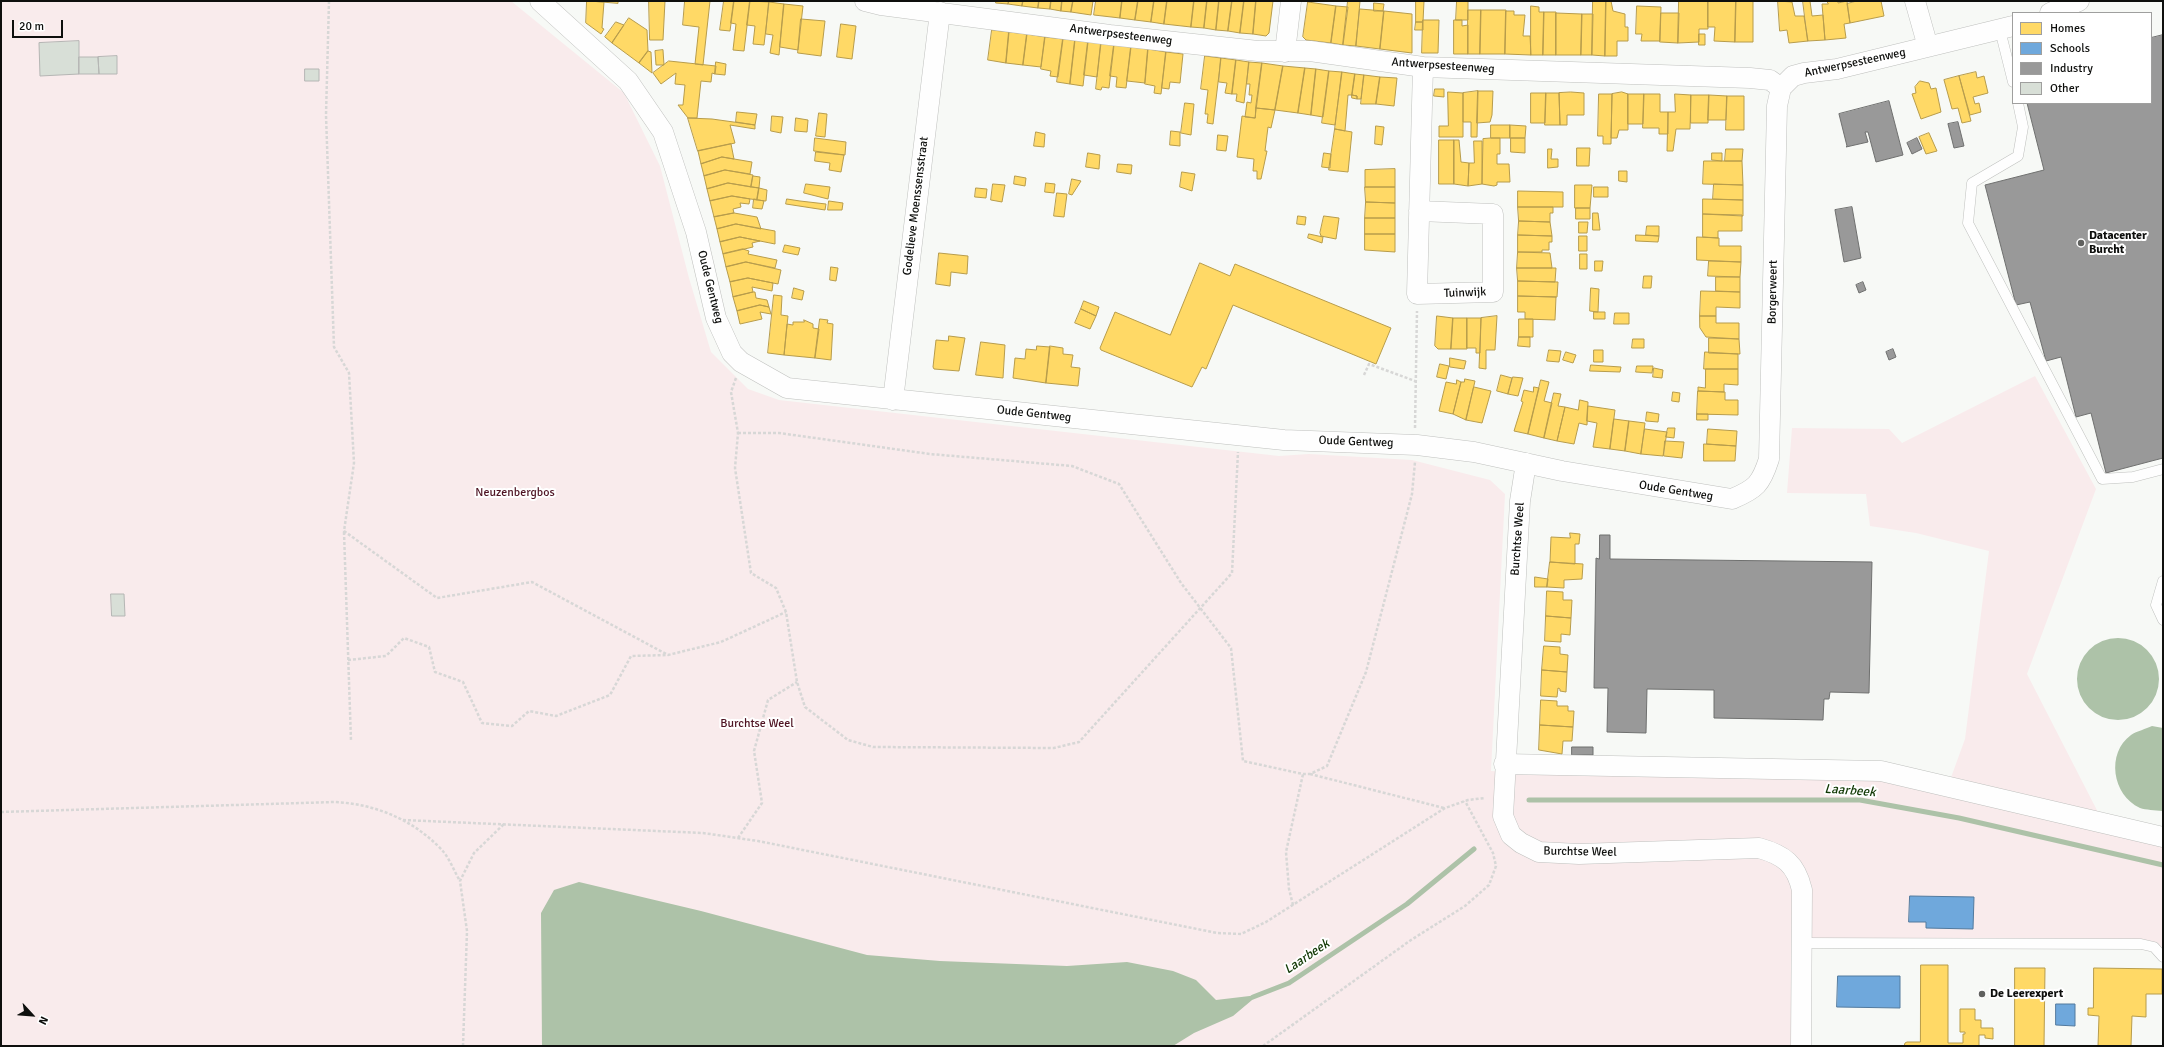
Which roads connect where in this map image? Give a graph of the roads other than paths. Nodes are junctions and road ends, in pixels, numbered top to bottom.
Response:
1 (541, 1) edge
2 (865, 1) edge
3 (1291, 1) edge
4 (1915, 1) edge
5 (2079, 1) edge
6 (940, 12) junction
7 (2052, 12) edge
8 (2006, 28) edge
9 (1928, 47) junction
10 (1285, 52) junction
11 (1423, 67) junction
12 (2012, 74) edge
13 (1781, 88) junction
14 (2018, 104) edge
15 (1419, 211) junction
16 (893, 400) junction
17 (1526, 463) junction
18 (2163, 468) edge
19 (1751, 492) joint
20 (2163, 581) edge
21 (2163, 620) edge
22 (1504, 764) junction
23 (2161, 835) edge
24 (1801, 943) junction
25 (2163, 957) edge
26 (1800, 1046) edge

1 - 16 street, Oude Gentweg
2 - 6 street, Antwerpsesteenweg
3 - 10 street
4 - 9 street
5 - 7 street
6 - 10 street, Antwerpsesteenweg
6 - 16 street, Godelieve Moenssensstraat
8 - 9 street, Antwerpsesteenweg
8 - 12 lane
9 - 13 street, Antwerpsesteenweg
10 - 11 street, Antwerpsesteenweg
11 - 13 street, Antwerpsesteenweg
11 - 15 street
13 - 19 street, Borgerweert
14 - 18 lane
15 - 15 street, Tuinwijk
16 - 17 street, Oude Gentweg
17 - 19 street, Oude Gentweg
17 - 22 street, Burchtse Weel
20 - 21 lane
22 - 23 street
22 - 24 street, Burchtse Weel
24 - 25 lane
24 - 26 street, Burchtse Weel

